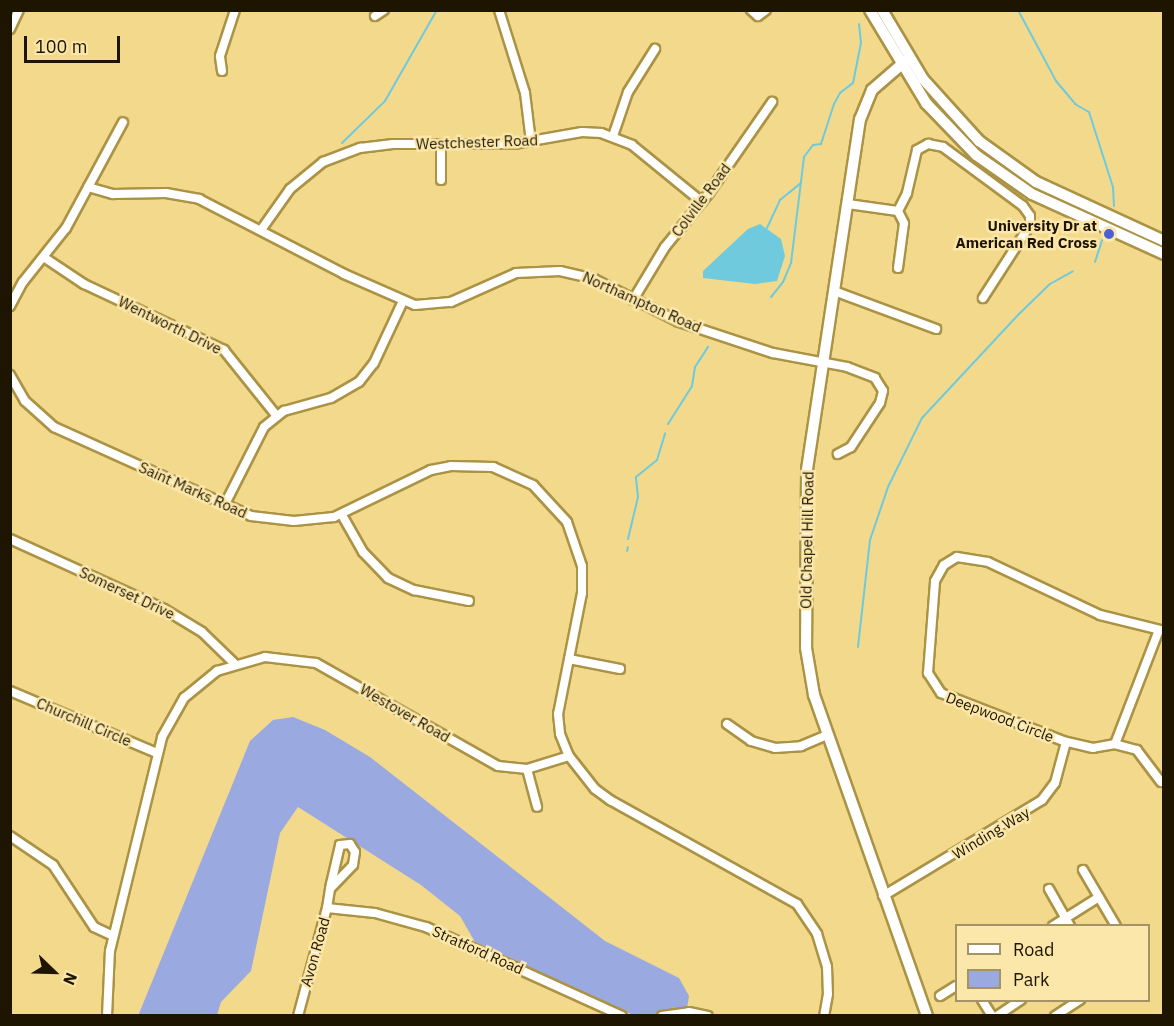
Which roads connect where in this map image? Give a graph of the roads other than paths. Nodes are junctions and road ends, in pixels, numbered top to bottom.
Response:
1 (19, 10) edge
2 (235, 10) edge
3 (384, 10) edge
4 (499, 10) edge
5 (751, 10) edge
6 (765, 10) edge
7 (870, 10) edge
8 (882, 10) edge
9 (375, 16) dead end
10 (10, 29) edge
11 (655, 49) dead end
12 (904, 61) junction
13 (222, 71) dead end
14 (772, 102) dead end
15 (123, 122) dead end
16 (613, 136) junction
17 (531, 142) junction
18 (441, 145) junction
19 (441, 180) dead end
20 (88, 187) junction
21 (702, 202) junction
22 (848, 204) junction
23 (898, 211) junction
24 (261, 230) junction
25 (1164, 241) edge
26 (1164, 254) edge
27 (45, 258) junction
28 (898, 268) dead end
29 (834, 291) junction
30 (982, 298) dead end
31 (633, 300) junction
32 (403, 301) junction
33 (10, 306) edge
34 (936, 329) dead end
35 (823, 361) junction
36 (10, 375) edge
37 (276, 415) junction
38 (838, 454) dead end
39 (225, 504) junction
40 (342, 515) junction
41 (10, 539) edge
42 (469, 600) dead end
43 (1161, 631) edge
44 (569, 659) junction
45 (234, 663) junction
46 (620, 669) dead end
47 (10, 692) edge
48 (727, 724) dead end
49 (827, 735) junction
50 (1066, 742) junction
51 (1115, 744) junction
52 (157, 753) junction
53 (569, 756) junction
54 (527, 769) junction
55 (1161, 782) dead end
56 (537, 807) dead end
57 (10, 836) edge
58 (1083, 870) dead end
59 (331, 888) junction
60 (1049, 890) dead end
61 (883, 896) junction
62 (1099, 897) junction
63 (327, 908) junction
64 (1065, 918) junction
65 (1056, 924) edge
66 (1069, 924) edge
67 (1115, 924) edge
68 (113, 936) junction
69 (955, 987) edge
70 (940, 996) dead end
71 (983, 1002) edge
72 (1018, 1002) edge
73 (1077, 1002) edge
74 (107, 1016) edge
75 (298, 1016) edge
76 (622, 1016) edge
77 (662, 1016) edge
78 (708, 1016) edge
79 (824, 1016) edge
80 (927, 1016) edge
81 (992, 1016) edge
82 (997, 1016) edge
83 (1055, 1016) edge

1 - 10 street
2 - 13 street
3 - 9 street
4 - 17 street
5 - 6 street
7 - 12 street
8 - 12 street
11 - 16 street
12 - 22 street, Old Chapel Hill Road
12 - 25 street
12 - 26 street
14 - 21 street, Colville Road
15 - 20 street
16 - 17 street, Westchester Road
16 - 21 street, Westchester Road
17 - 18 street, Westchester Road
18 - 19 street
18 - 24 street, Westchester Road
20 - 24 street, Northampton Road
20 - 27 street
21 - 31 street, Colville Road
22 - 23 street
22 - 29 street, Old Chapel Hill Road
23 - 28 street
23 - 30 street
24 - 32 street, Northampton Road
27 - 33 street
27 - 37 street, Wentworth Drive
29 - 34 street
29 - 35 street, Old Chapel Hill Road
31 - 32 street, Northampton Road
31 - 35 street, Northampton Road
32 - 37 street
35 - 38 street, Northampton Road
35 - 49 street, Old Chapel Hill Road
36 - 39 street, Saint Marks Road
37 - 39 street
39 - 40 street, Saint Marks Road
40 - 42 street
40 - 44 street, Saint Marks Road
41 - 45 street, Somerset Drive
43 - 50 street, Deepwood Circle
43 - 51 street
44 - 46 street
44 - 53 street, Saint Marks Road
45 - 52 street, Westover Road
45 - 54 street, Westover Road
47 - 52 street, Churchill Circle
48 - 49 street
49 - 61 street, Old Chapel Hill Road
50 - 51 street, Deepwood Circle
50 - 61 street, Winding Way
51 - 55 street, Deepwood Circle
52 - 68 street, Westover Road
53 - 54 street, Westover Road
53 - 79 street
54 - 56 street
57 - 68 street
58 - 62 street
59 - 59 street, Avon Road
59 - 63 street, Avon Road
60 - 64 street
61 - 80 street, Old Chapel Hill Road
62 - 64 street
62 - 67 street
63 - 75 street, Avon Road
63 - 76 street, Stratford Road
64 - 65 street
64 - 66 street
68 - 74 street, Westover Road
69 - 70 street
71 - 81 street
72 - 82 street
73 - 83 street
77 - 78 street

